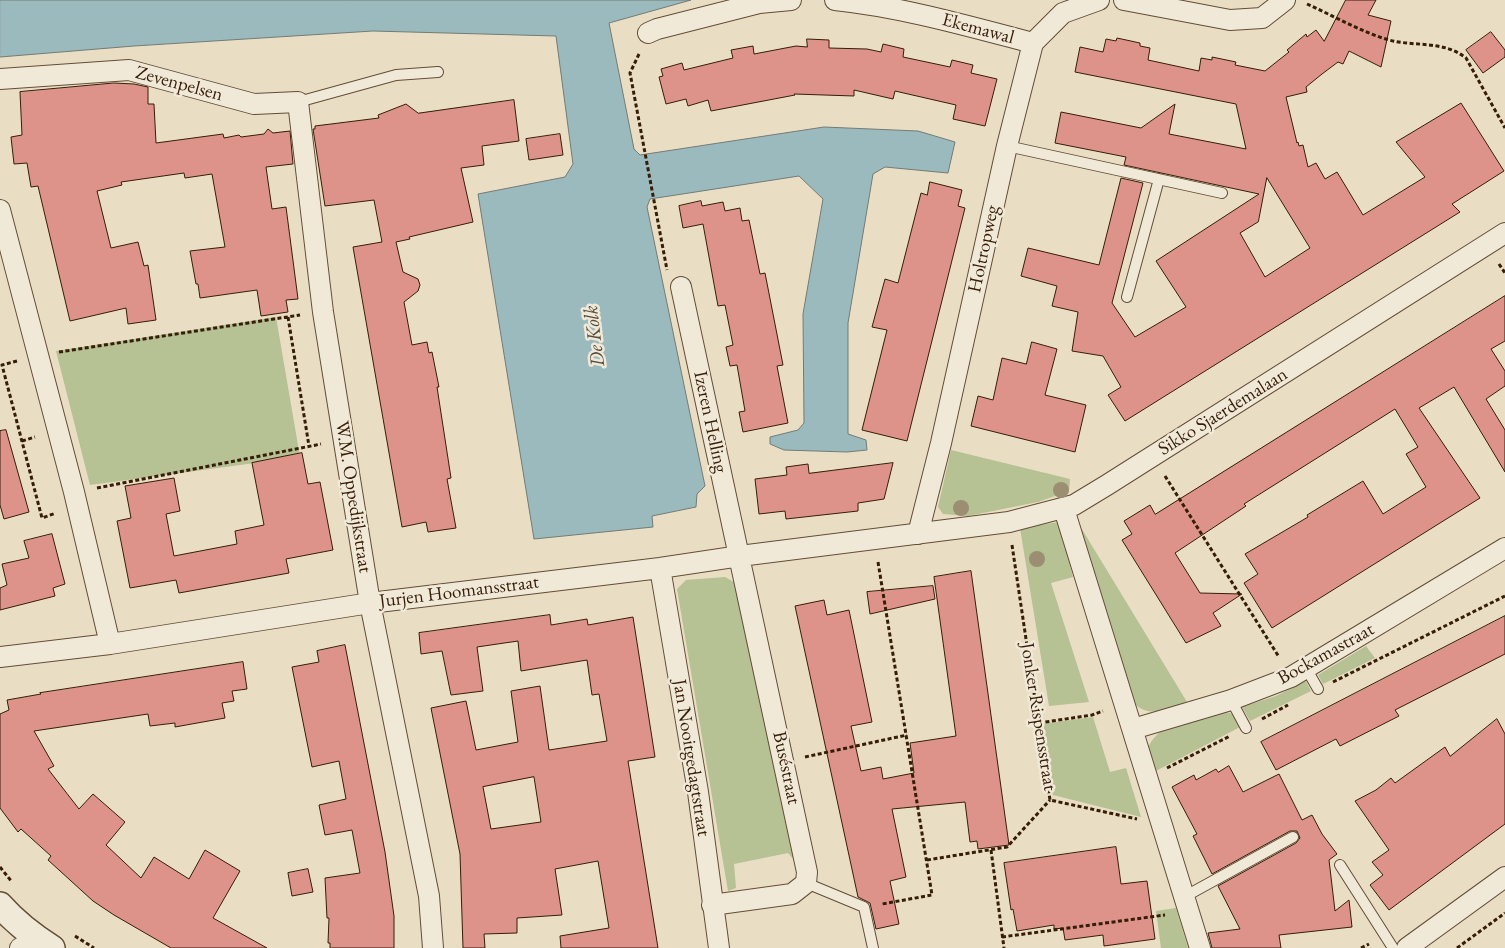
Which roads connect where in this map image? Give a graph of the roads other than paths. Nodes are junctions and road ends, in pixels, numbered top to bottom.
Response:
1 (791, 0) edge
2 (835, 0) edge
3 (1099, 0) edge
4 (1124, 0) edge
5 (1285, 0) edge
6 (648, 33) road end
7 (1033, 43) junction
8 (438, 72) dead end
9 (0, 78) edge
10 (298, 102) junction
11 (1007, 146) junction
12 (1159, 179) junction
13 (1222, 193) dead end
14 (1, 221) edge
15 (1505, 233) edge
16 (681, 287) road end
17 (1127, 297) dead end
18 (1064, 509) junction
19 (918, 534) junction
20 (1505, 548) edge
21 (740, 556) junction
22 (660, 568) junction
23 (370, 602) junction
24 (110, 644) junction
25 (0, 657) edge
26 (1299, 673) junction
27 (1318, 689) dead end
28 (1231, 700) junction
29 (1246, 728) dead end
30 (1132, 729) junction
31 (1293, 837) dead end
32 (1340, 865) dead end
33 (1505, 877) edge
34 (806, 883) junction
35 (1186, 904) junction
36 (0, 905) edge
37 (712, 905) junction
38 (37, 945) edge
39 (433, 948) edge
40 (718, 948) edge
41 (873, 948) edge
42 (1200, 948) edge
43 (1393, 948) edge
44 (1407, 948) edge

1 - 6 street
2 - 7 street, Ekemawal
3 - 7 street
4 - 5 street
7 - 11 street, Holtropweg
8 - 10 lane
9 - 10 street, Zevenpelsen
10 - 23 street, W.M. Oppedijkstraat
11 - 12 lane
11 - 19 street, Holtropweg
12 - 13 lane
12 - 17 lane
14 - 24 street
15 - 18 street, Sikko Sjaerdemalaan
16 - 21 street, Izeren Helling
18 - 19 street, Sikko Sjaerdemalaan
18 - 30 street
19 - 21 street, Jurjen Hoomansstraat
20 - 26 street, Bockamastraat
21 - 22 street, Jurjen Hoomansstraat
21 - 34 street, Buséstraat
22 - 23 street, Jurjen Hoomansstraat
22 - 37 street, Jan Nooitgedagtstraat
23 - 24 street, Jurjen Hoomansstraat
23 - 39 street, W.M. Oppedijkstraat
24 - 25 street, Jurjen Hoomansstraat
26 - 27 lane
26 - 28 street, Bockamastraat
28 - 29 lane
28 - 30 street, Bockamastraat
30 - 35 street
31 - 35 lane
32 - 43 lane
33 - 44 street
34 - 37 street
34 - 41 lane
35 - 42 street
36 - 38 street
37 - 40 street, Jan Nooitgedagtstraat

